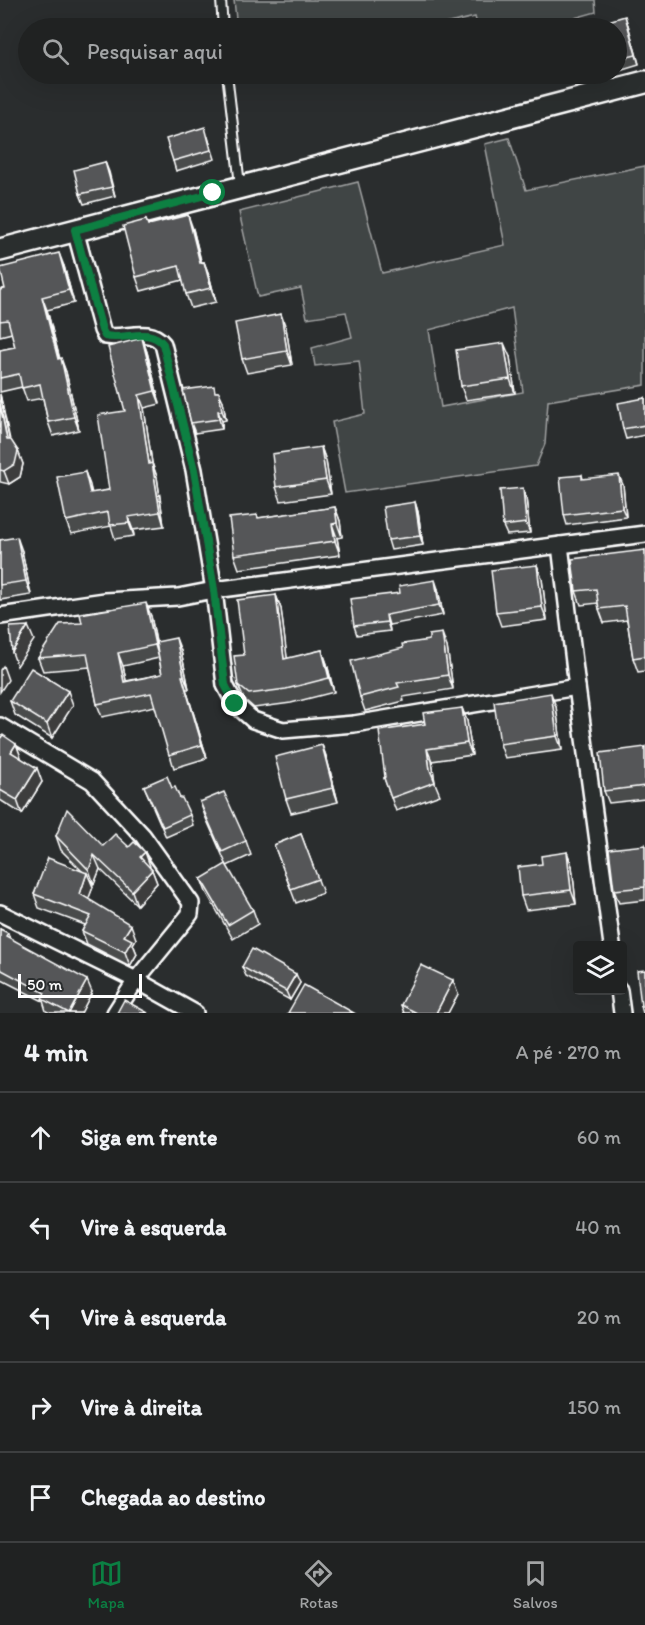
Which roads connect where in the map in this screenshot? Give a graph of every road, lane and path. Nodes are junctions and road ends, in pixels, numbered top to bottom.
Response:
1 (221, 0) edge
2 (222, 18) edge
3 (645, 82) edge
4 (228, 84) edge
5 (240, 186) junction
6 (75, 230) junction
7 (0, 250) edge
8 (645, 534) edge
9 (560, 545) junction
10 (214, 590) junction
11 (0, 616) edge
12 (577, 687) junction
13 (0, 726) edge
14 (0, 913) edge
15 (611, 941) edge
16 (136, 980) junction
17 (620, 995) edge
18 (115, 1013) edge
19 (195, 1013) edge
20 (622, 1013) edge

1 - 2 lane
3 - 5 main road
4 - 5 lane
5 - 6 main road
6 - 7 main road
6 - 10 street
8 - 9 street
9 - 10 street
9 - 12 street
10 - 11 street
10 - 12 street
12 - 15 street
13 - 16 street
14 - 16 street
16 - 18 street
16 - 19 street
17 - 20 street

